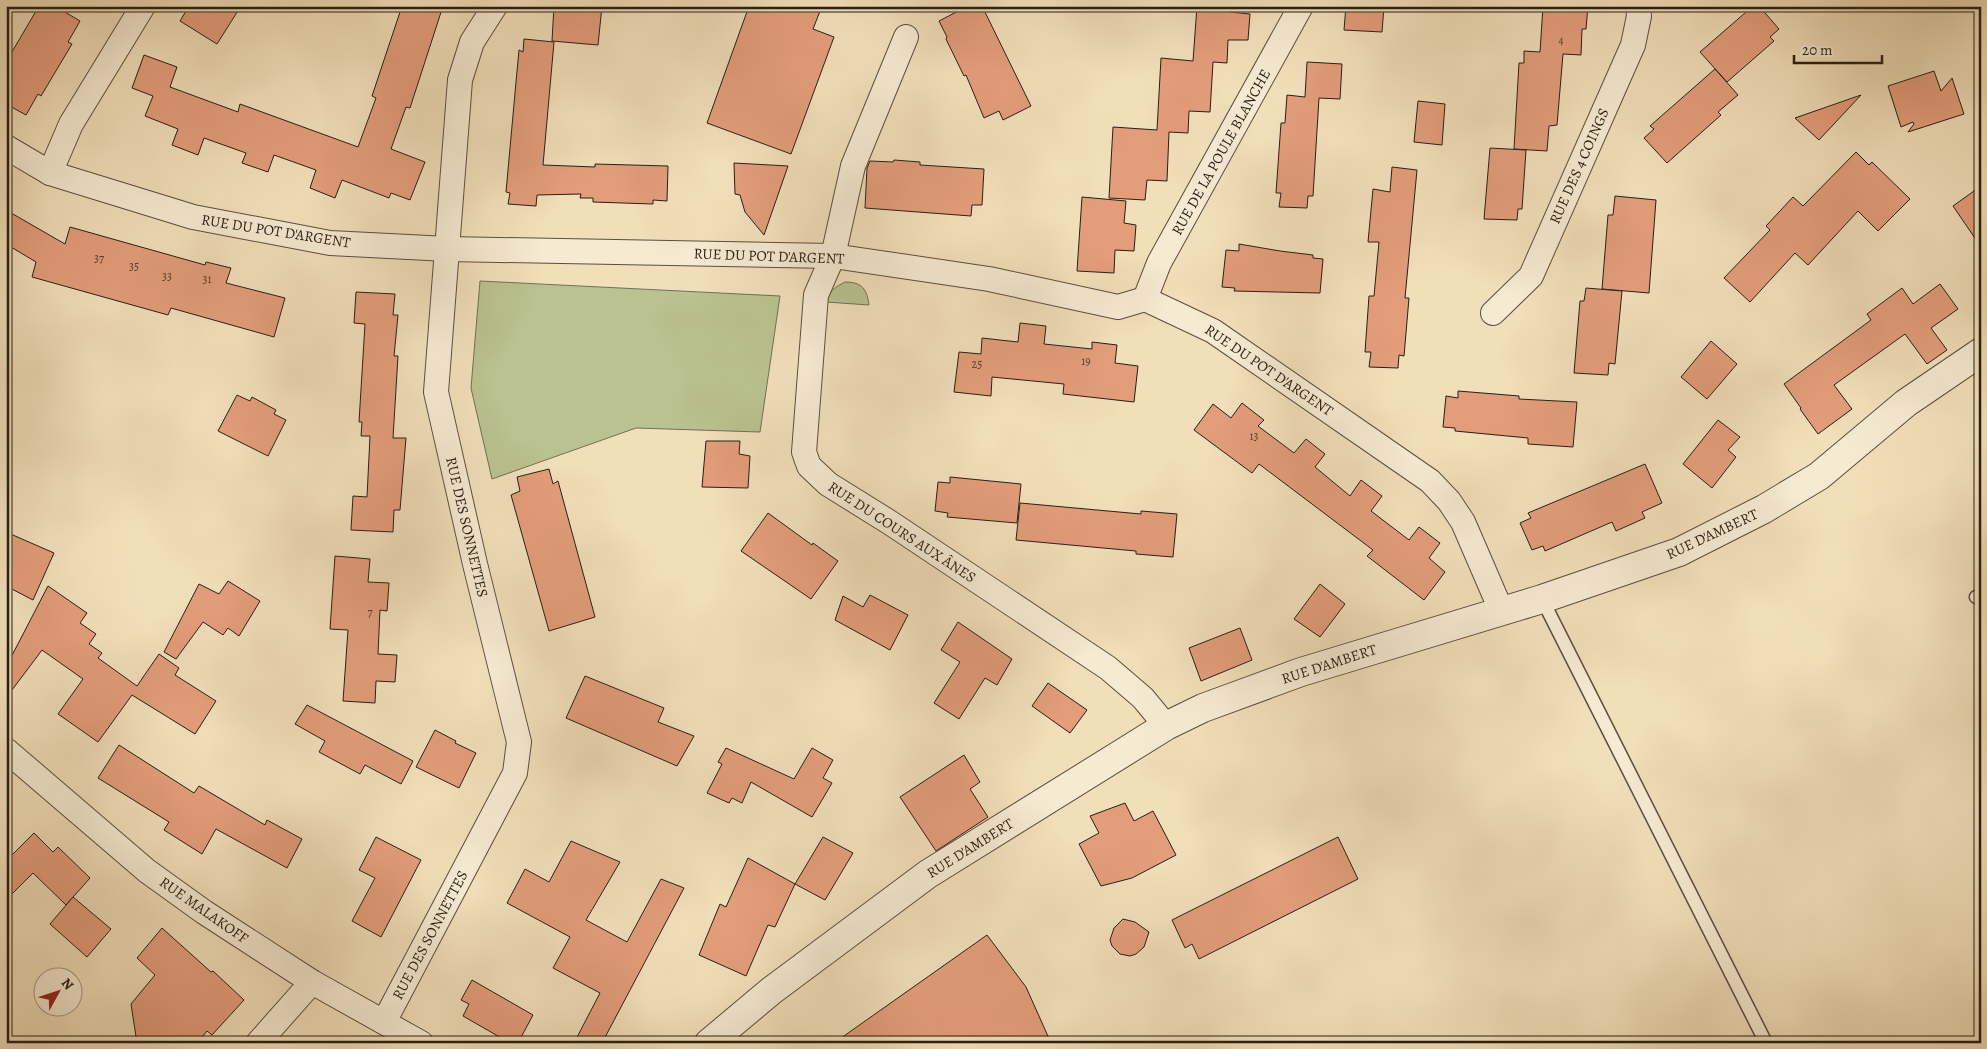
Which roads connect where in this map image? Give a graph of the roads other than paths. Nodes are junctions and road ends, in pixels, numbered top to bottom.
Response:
1 (143, 6) edge
2 (495, 6) edge
3 (1301, 6) edge
4 (1638, 6) edge
5 (906, 36) dead end
6 (6, 147) edge
7 (50, 173) junction
8 (448, 249) junction
9 (833, 256) junction
10 (1144, 299) junction
11 (1493, 313) dead end
12 (1981, 352) edge
13 (1542, 599) junction
14 (1501, 610) junction
15 (1166, 726) junction
16 (6, 750) edge
17 (312, 982) junction
18 (384, 1022) junction
19 (258, 1043) edge
20 (421, 1043) edge
21 (709, 1043) edge
22 (1766, 1043) edge

1 - 7 street
2 - 8 street, RUE DES SONNETTES
3 - 10 street, RUE DE LA POULE BLANCHE
4 - 11 street, RUE DES 4 COINGS
5 - 9 street, RUE DU COURS AUX ÂNES
6 - 7 street, RUE DU POT D'ARGENT
7 - 8 street, RUE DU POT D'ARGENT
8 - 9 street, RUE DU POT D'ARGENT
8 - 18 street, RUE DES SONNETTES
9 - 10 street, RUE DU POT D'ARGENT
9 - 15 street, RUE DU COURS AUX ÂNES
10 - 14 street, RUE DU POT D'ARGENT
12 - 13 street, RUE D'AMBERT
13 - 14 street, RUE D'AMBERT
13 - 22 lane
14 - 15 street, RUE D'AMBERT
15 - 21 street, RUE D'AMBERT
16 - 17 street, RUE MALAKOFF
17 - 18 street, RUE MALAKOFF
17 - 19 street
18 - 20 street, RUE MALAKOFF

